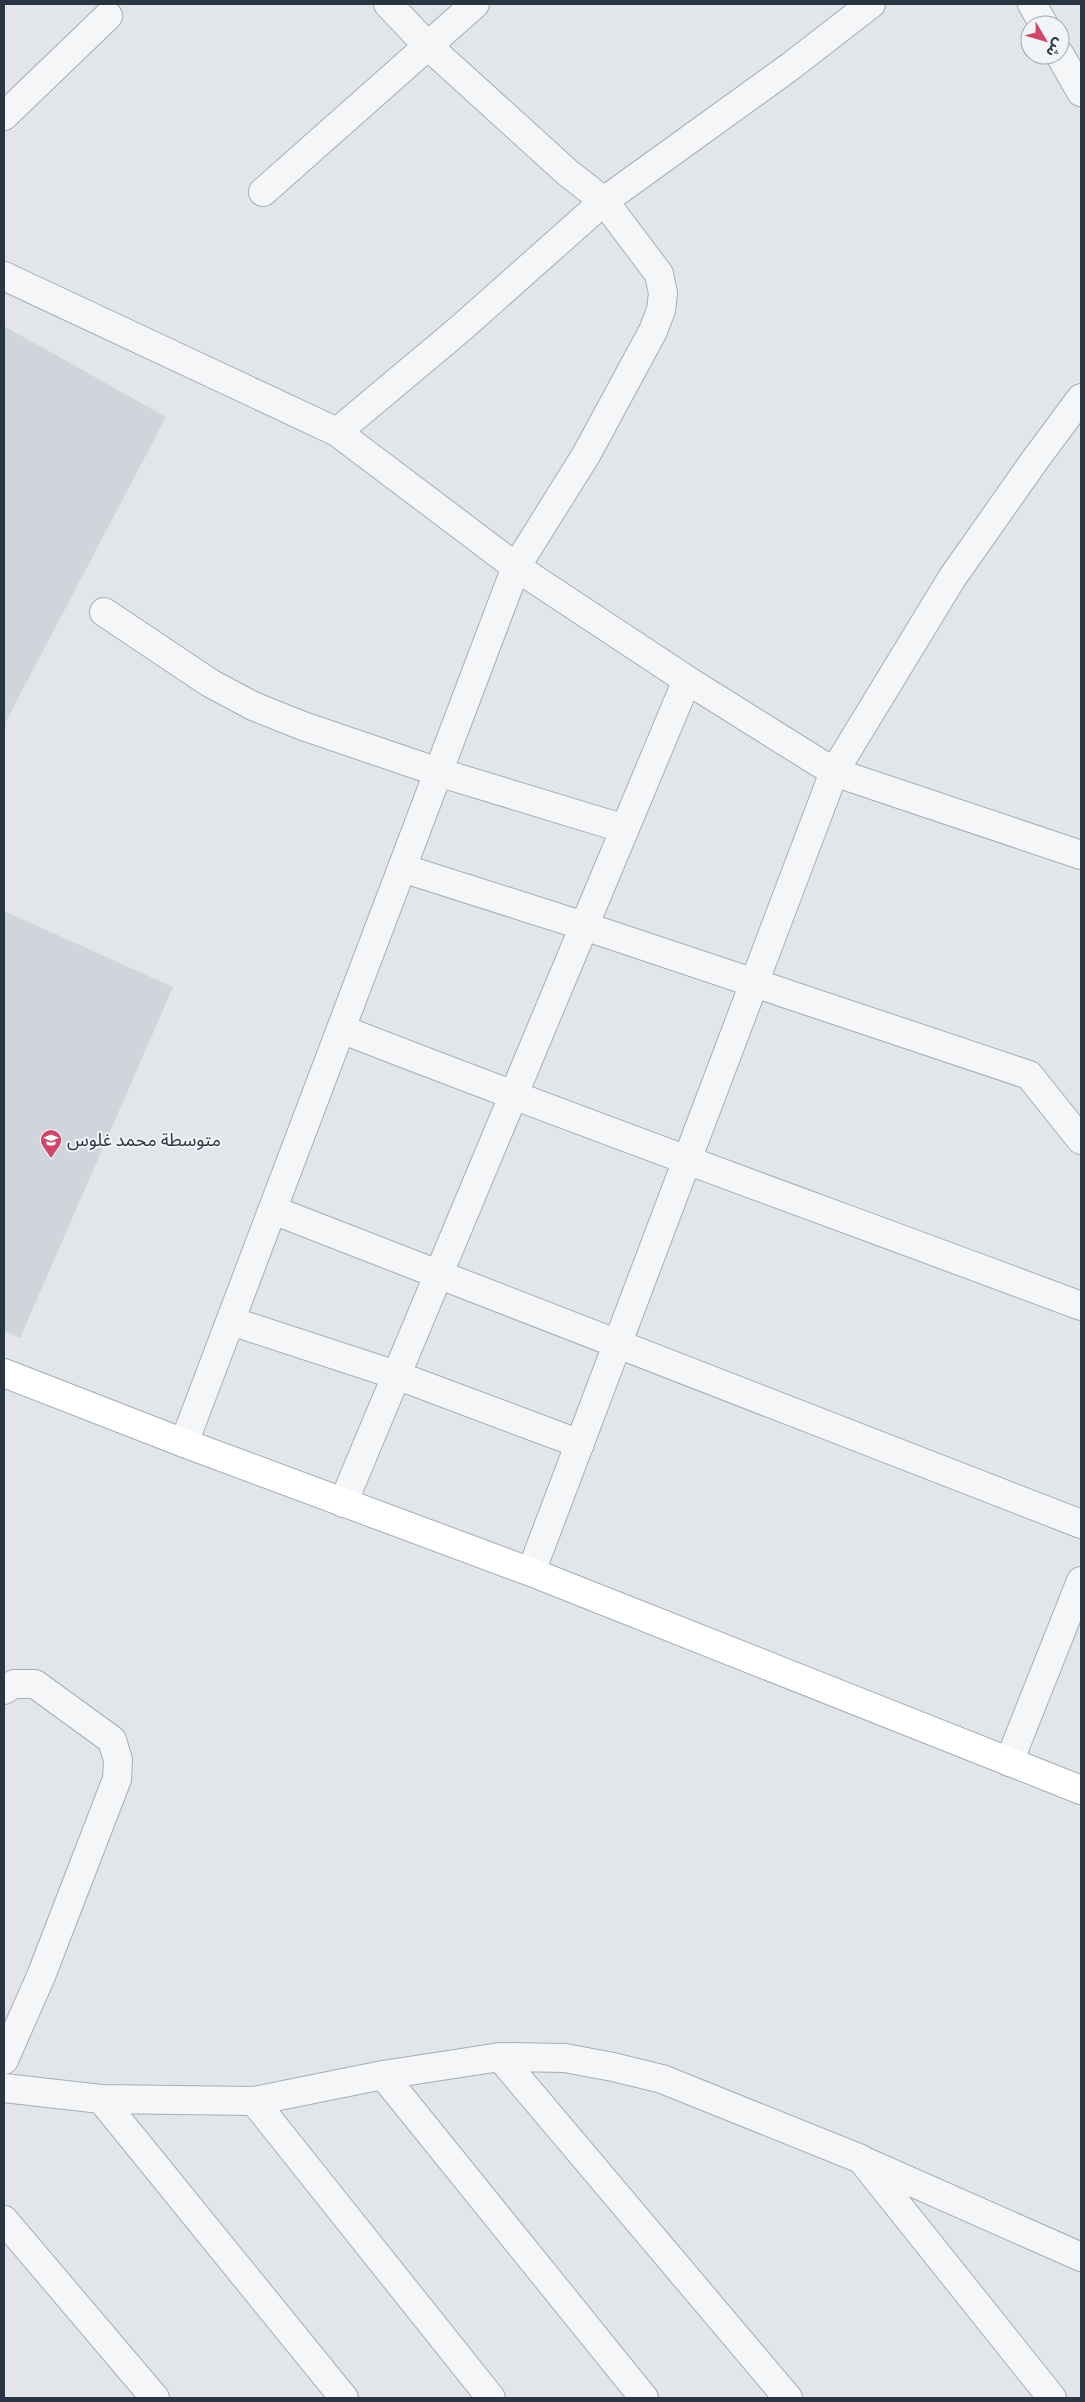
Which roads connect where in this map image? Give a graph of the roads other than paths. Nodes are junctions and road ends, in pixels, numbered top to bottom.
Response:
1 (388, 4) edge
2 (475, 4) edge
3 (871, 4) edge
4 (1032, 4) edge
5 (1038, 15) edge
6 (108, 16) dead end
7 (427, 45) junction
8 (1066, 65) edge
9 (1081, 92) edge
10 (4, 116) edge
11 (263, 192) dead end
12 (604, 201) junction
13 (10, 287) edge
14 (1081, 398) edge
15 (337, 432) junction
16 (516, 568) junction
17 (104, 612) dead end
18 (687, 680) junction
19 (438, 772) junction
20 (834, 772) junction
21 (625, 829) junction
22 (1081, 855) edge
23 (402, 868) junction
24 (584, 926) junction
25 (754, 984) junction
26 (341, 1029) junction
27 (513, 1096) junction
28 (1081, 1140) edge
29 (688, 1159) junction
30 (273, 1210) junction
31 (438, 1274) junction
32 (1081, 1306) edge
33 (231, 1321) junction
34 (618, 1344) junction
35 (4, 1373) edge
36 (396, 1375) junction
37 (184, 1443) junction
38 (580, 1444) junction
39 (343, 1503) junction
40 (1081, 1524) edge
41 (531, 1572) junction
42 (1081, 1581) edge
43 (4, 1690) edge
44 (1009, 1762) junction
45 (1081, 1790) edge
46 (500, 2057) junction
47 (4, 2060) edge
48 (383, 2075) junction
49 (4, 2088) edge
50 (101, 2098) junction
51 (254, 2101) junction
52 (860, 2159) junction
53 (4, 2220) edge
54 (1081, 2257) edge
55 (155, 2398) edge
56 (344, 2398) edge
57 (491, 2398) edge
58 (644, 2398) edge
59 (788, 2398) edge
60 (1052, 2398) edge

1 - 7 street
2 - 7 street
3 - 12 street
4 - 5 street
6 - 10 street
7 - 11 street
7 - 12 street
8 - 9 street
12 - 15 street
12 - 16 street
13 - 15 street
14 - 20 street
15 - 16 street
16 - 18 street
16 - 19 street
17 - 19 street
18 - 20 street
18 - 21 street
19 - 21 street
19 - 23 street
20 - 22 street
20 - 25 street
21 - 24 street
23 - 24 street
23 - 26 street
24 - 25 street
24 - 27 street
25 - 28 street
25 - 29 street
26 - 27 street
26 - 30 street
27 - 29 street
27 - 31 street
29 - 32 street
29 - 34 street
30 - 31 street
30 - 33 street
31 - 34 street
31 - 36 street
33 - 36 street
33 - 37 street
34 - 38 street
34 - 40 street
35 - 37 main road
36 - 38 street
36 - 39 street
37 - 39 main road
38 - 41 street
39 - 41 main road
41 - 44 main road
42 - 44 street
43 - 47 street
44 - 45 main road
46 - 48 street
46 - 52 street
46 - 59 street
48 - 51 street
48 - 58 street
49 - 50 street
50 - 51 street
50 - 56 street
51 - 57 street
52 - 54 street
52 - 60 street
53 - 55 street

